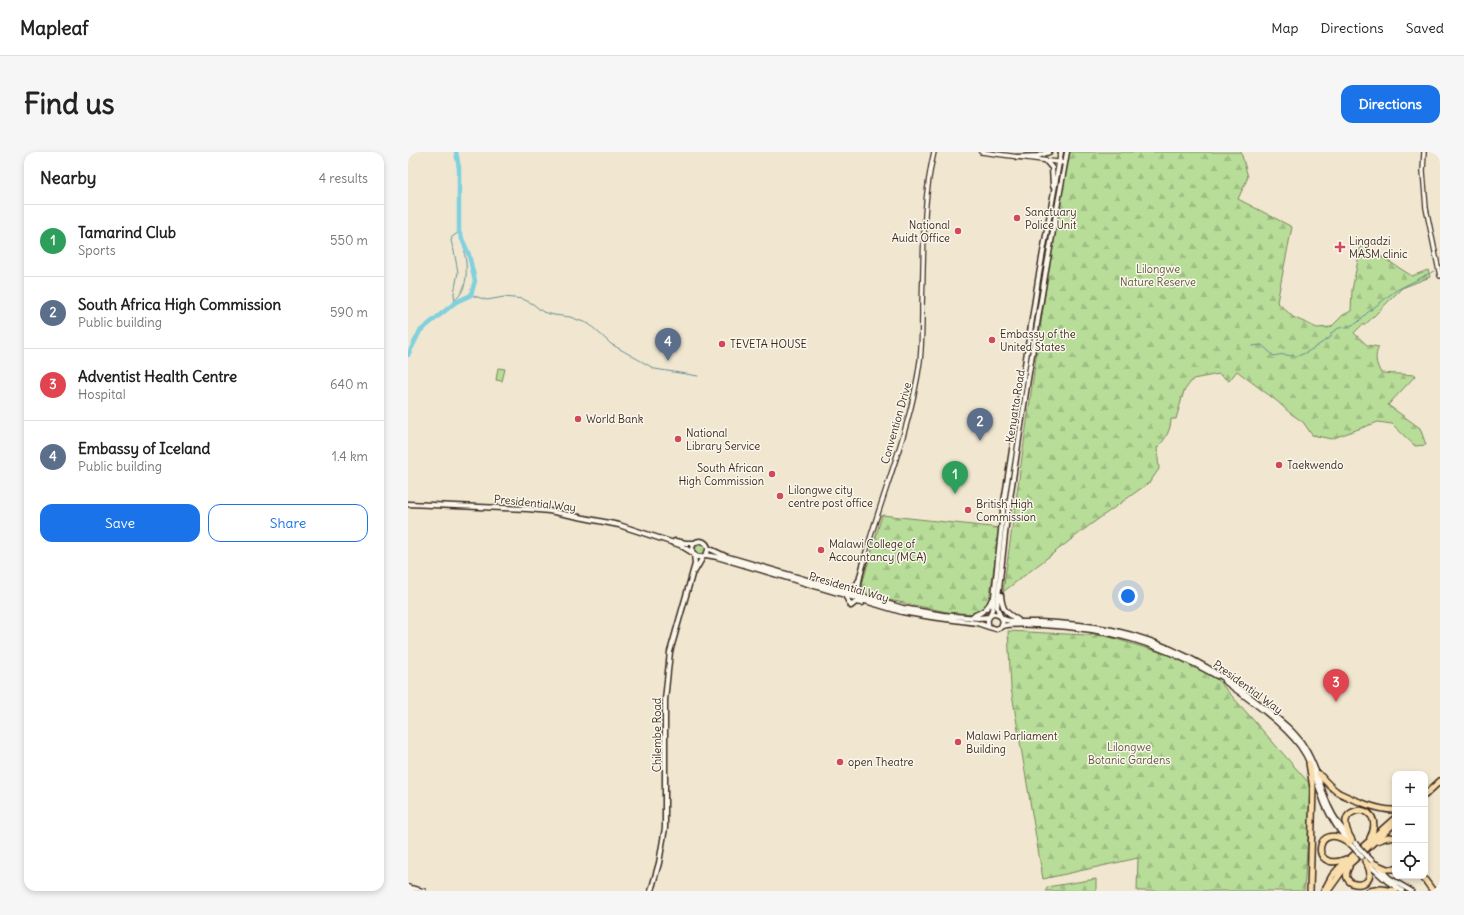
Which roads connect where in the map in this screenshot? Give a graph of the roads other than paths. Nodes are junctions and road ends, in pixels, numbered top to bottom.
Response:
1 (934, 152) edge
2 (981, 152) edge
3 (1049, 152) edge
4 (1061, 152) edge
5 (1067, 152) edge
6 (1424, 152) edge
7 (1016, 157) junction
8 (1046, 161) junction
9 (1059, 163) junction
10 (1065, 163) junction
11 (1054, 192) junction
12 (1440, 276) edge
13 (408, 504) edge
14 (657, 537) junction
15 (696, 543) junction
16 (708, 548) junction
17 (694, 553) junction
18 (866, 554) junction
19 (704, 556) junction
20 (859, 580) junction
21 (690, 581) junction
22 (816, 583) junction
23 (1000, 586) junction
24 (995, 591) junction
25 (846, 596) junction
26 (854, 596) junction
27 (865, 598) junction
28 (891, 609) junction
29 (990, 616) junction
30 (971, 617) junction
31 (1001, 617) junction
32 (1020, 621) junction
33 (1002, 626) junction
34 (989, 627) junction
35 (1309, 763) junction
36 (1318, 774) junction
37 (1440, 777) edge
38 (1440, 781) edge
39 (1428, 791) edge
40 (1428, 791) edge
41 (1392, 810) edge
42 (1392, 822) edge
43 (1392, 838) edge
44 (1352, 843) junction
45 (1369, 844) junction
46 (1364, 858) junction
47 (1350, 860) junction
48 (1373, 864) junction
49 (1392, 869) edge
50 (1424, 879) edge
51 (408, 887) edge
52 (1404, 890) edge
53 (424, 891) edge
54 (651, 891) edge
55 (1310, 891) edge
56 (1324, 891) edge
57 (1328, 891) edge
58 (1369, 891) edge
59 (1396, 891) edge
60 (1410, 891) edge
61 (1433, 891) edge

1 - 18 street, Convention Drive
2 - 7 street
3 - 7 main road
4 - 9 main road, Kenyatta Road
5 - 10 main road, Kenyatta Road
6 - 12 street
7 - 8 street
8 - 9 street
8 - 11 main road
9 - 10 street
9 - 11 main road, Kenyatta Road
10 - 23 main road, Kenyatta Road
11 - 24 main road, Kenyatta Road
13 - 14 main road, Presidential Way
14 - 15 main road, Presidential Way
14 - 17 main road, Presidential Way
15 - 16 main road
15 - 17 main road
16 - 19 main road
16 - 22 main road, Presidential Way
17 - 19 main road
17 - 21 main road
18 - 20 street, Convention Drive
18 - 27 main road
19 - 21 main road
19 - 25 main road, Presidential Way
20 - 22 main road
20 - 26 street, Convention Drive
21 - 54 main road, Chilembe Road
22 - 26 main road, Presidential Way
23 - 31 main road, Kenyatta Road
23 - 32 main road
24 - 29 main road, Kenyatta Road
24 - 30 main road
25 - 26 main road, Presidential Way
25 - 28 main road
26 - 27 main road, Presidential Way
26 - 28 main road, Presidential Way
27 - 30 main road, Presidential Way
28 - 34 main road, Presidential Way
29 - 30 main road, Presidential Way
29 - 31 main road, Presidential Way
29 - 34 main road
31 - 32 main road, Presidential Way
31 - 33 main road
32 - 36 main road, Presidential Way
33 - 34 main road, Presidential Way
33 - 35 main road, Presidential Way
35 - 44 main road, Presidential Way
35 - 55 highway
36 - 41 highway
36 - 44 main road, Presidential Way
37 - 39 highway
38 - 40 highway
42 - 45 highway
43 - 45 highway
44 - 45 highway
44 - 46 main road, Presidential Way, bridge
44 - 47 highway
45 - 47 highway
46 - 47 highway
46 - 48 main road, Presidential Way
46 - 52 main road, Presidential Way
47 - 56 highway
47 - 57 highway
48 - 49 highway
48 - 52 main road, Presidential Way
50 - 61 highway
51 - 53 street
52 - 60 main road
58 - 59 highway

